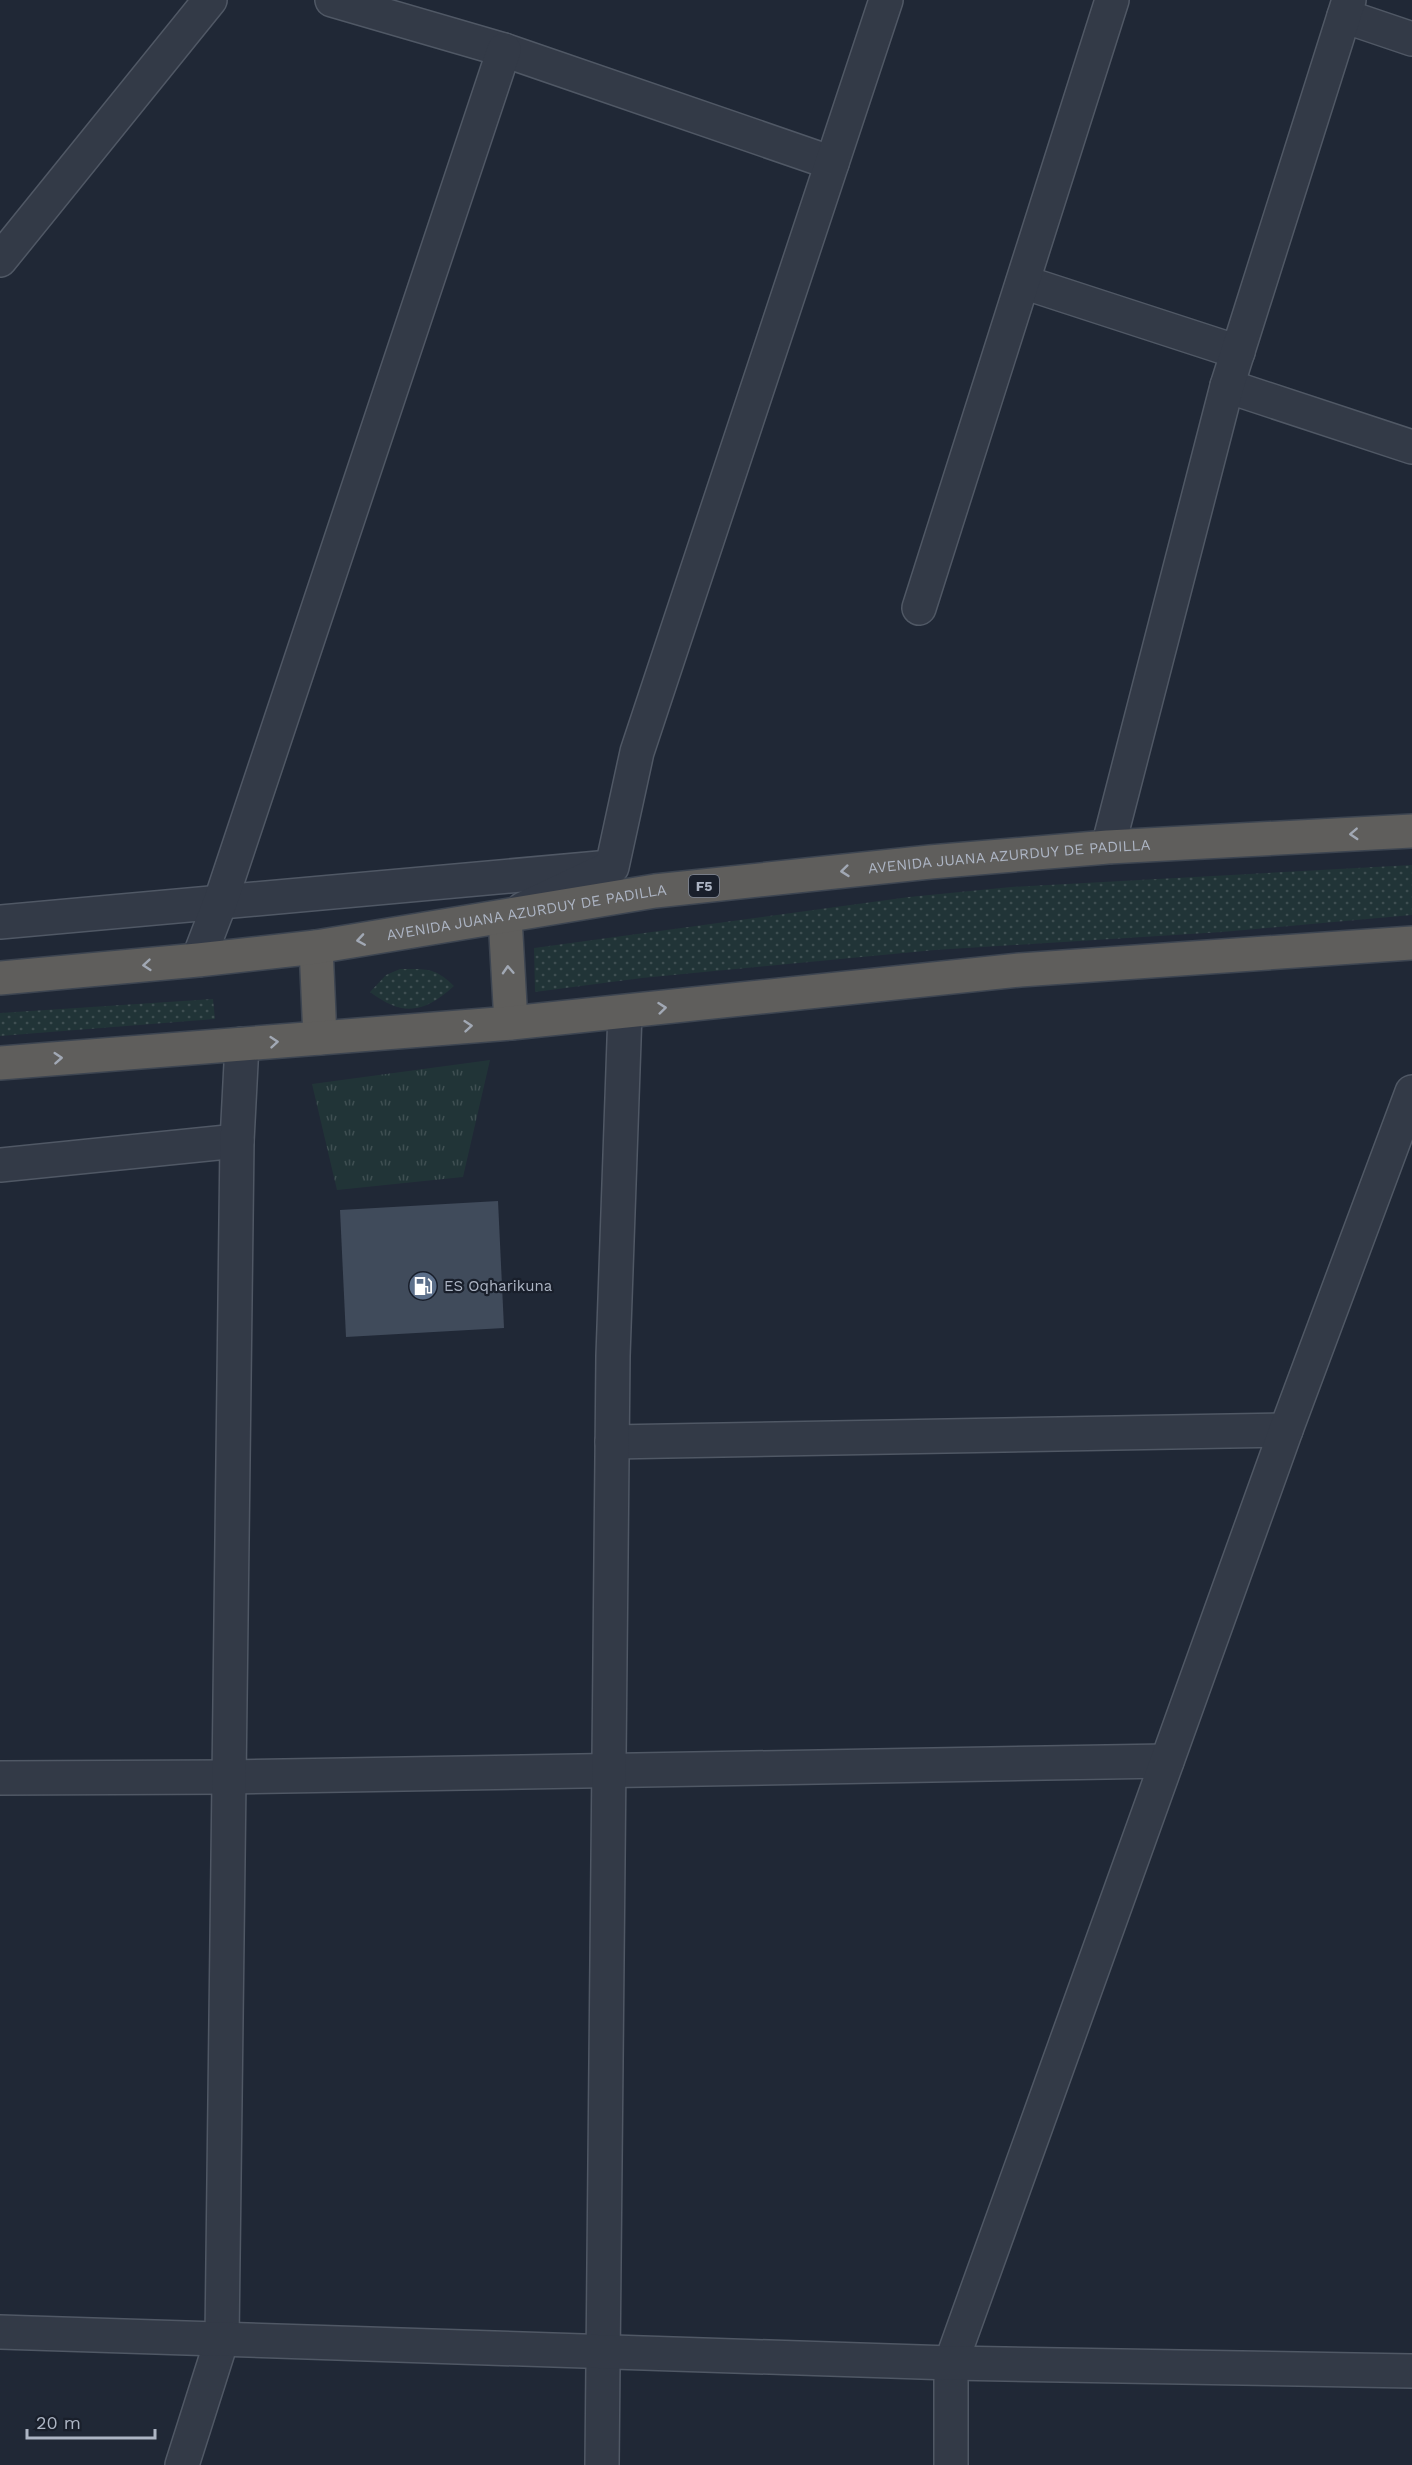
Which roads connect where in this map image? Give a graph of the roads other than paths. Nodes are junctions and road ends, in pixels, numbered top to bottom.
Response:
1 (210, 0) edge
2 (332, 0) edge
3 (886, 0) edge
4 (1112, 0) edge
5 (1346, 8) edge
6 (1412, 39) edge
7 (504, 50) junction
8 (832, 163) junction
9 (0, 260) edge
10 (1023, 282) junction
11 (1238, 352) junction
12 (1227, 386) junction
13 (1412, 447) edge
14 (919, 608) dead end
15 (1412, 831) edge
16 (1108, 848) junction
17 (612, 867) junction
18 (221, 900) junction
19 (505, 917) junction
20 (0, 922) edge
21 (1412, 943) edge
22 (316, 947) junction
23 (198, 960) junction
24 (0, 978) edge
25 (625, 1012) junction
26 (511, 1023) junction
27 (320, 1038) junction
28 (242, 1044) junction
29 (0, 1062) edge
30 (1412, 1092) edge
31 (237, 1141) junction
32 (0, 1165) edge
33 (1286, 1430) junction
34 (612, 1442) junction
35 (1167, 1761) junction
36 (609, 1770) junction
37 (229, 1777) junction
38 (0, 1778) edge
39 (0, 2332) edge
40 (222, 2339) junction
41 (603, 2351) junction
42 (951, 2363) junction
43 (1412, 2371) edge
44 (182, 2465) edge
45 (602, 2465) edge
46 (951, 2465) edge

1 - 9 street
2 - 7 street
3 - 8 street
4 - 10 street
5 - 6 street
5 - 11 street
7 - 8 street
7 - 18 street
8 - 17 street
10 - 11 street
10 - 14 street
11 - 12 street
12 - 13 street
12 - 16 street
15 -> 16 highway, AVENIDA JUANA AZURDUY DE PADILLA / F5
16 -> 19 highway, AVENIDA JUANA AZURDUY DE PADILLA / F5
17 - 18 street
17 - 19 street
18 - 20 street
18 - 23 street
19 -> 22 highway, AVENIDA JUANA AZURDUY DE PADILLA / F5
26 -> 19 highway
25 -> 21 highway
22 - 23 highway, AVENIDA JUANA AZURDUY DE PADILLA / F5
22 - 27 highway
23 -> 24 highway, AVENIDA JUANA AZURDUY DE PADILLA / F5
25 - 26 highway
25 - 34 street
27 -> 26 highway
28 -> 27 highway
29 -> 28 highway
28 - 31 street
30 - 33 street
31 - 32 street
31 - 37 street
33 - 34 street
33 - 35 street
34 - 36 street
35 - 36 street
35 - 42 street
36 - 37 street
36 - 41 street
37 - 38 street
37 - 40 street
39 - 40 street
40 - 41 street
40 - 44 street
41 - 42 street
41 - 45 street
42 - 43 street
42 - 46 street

